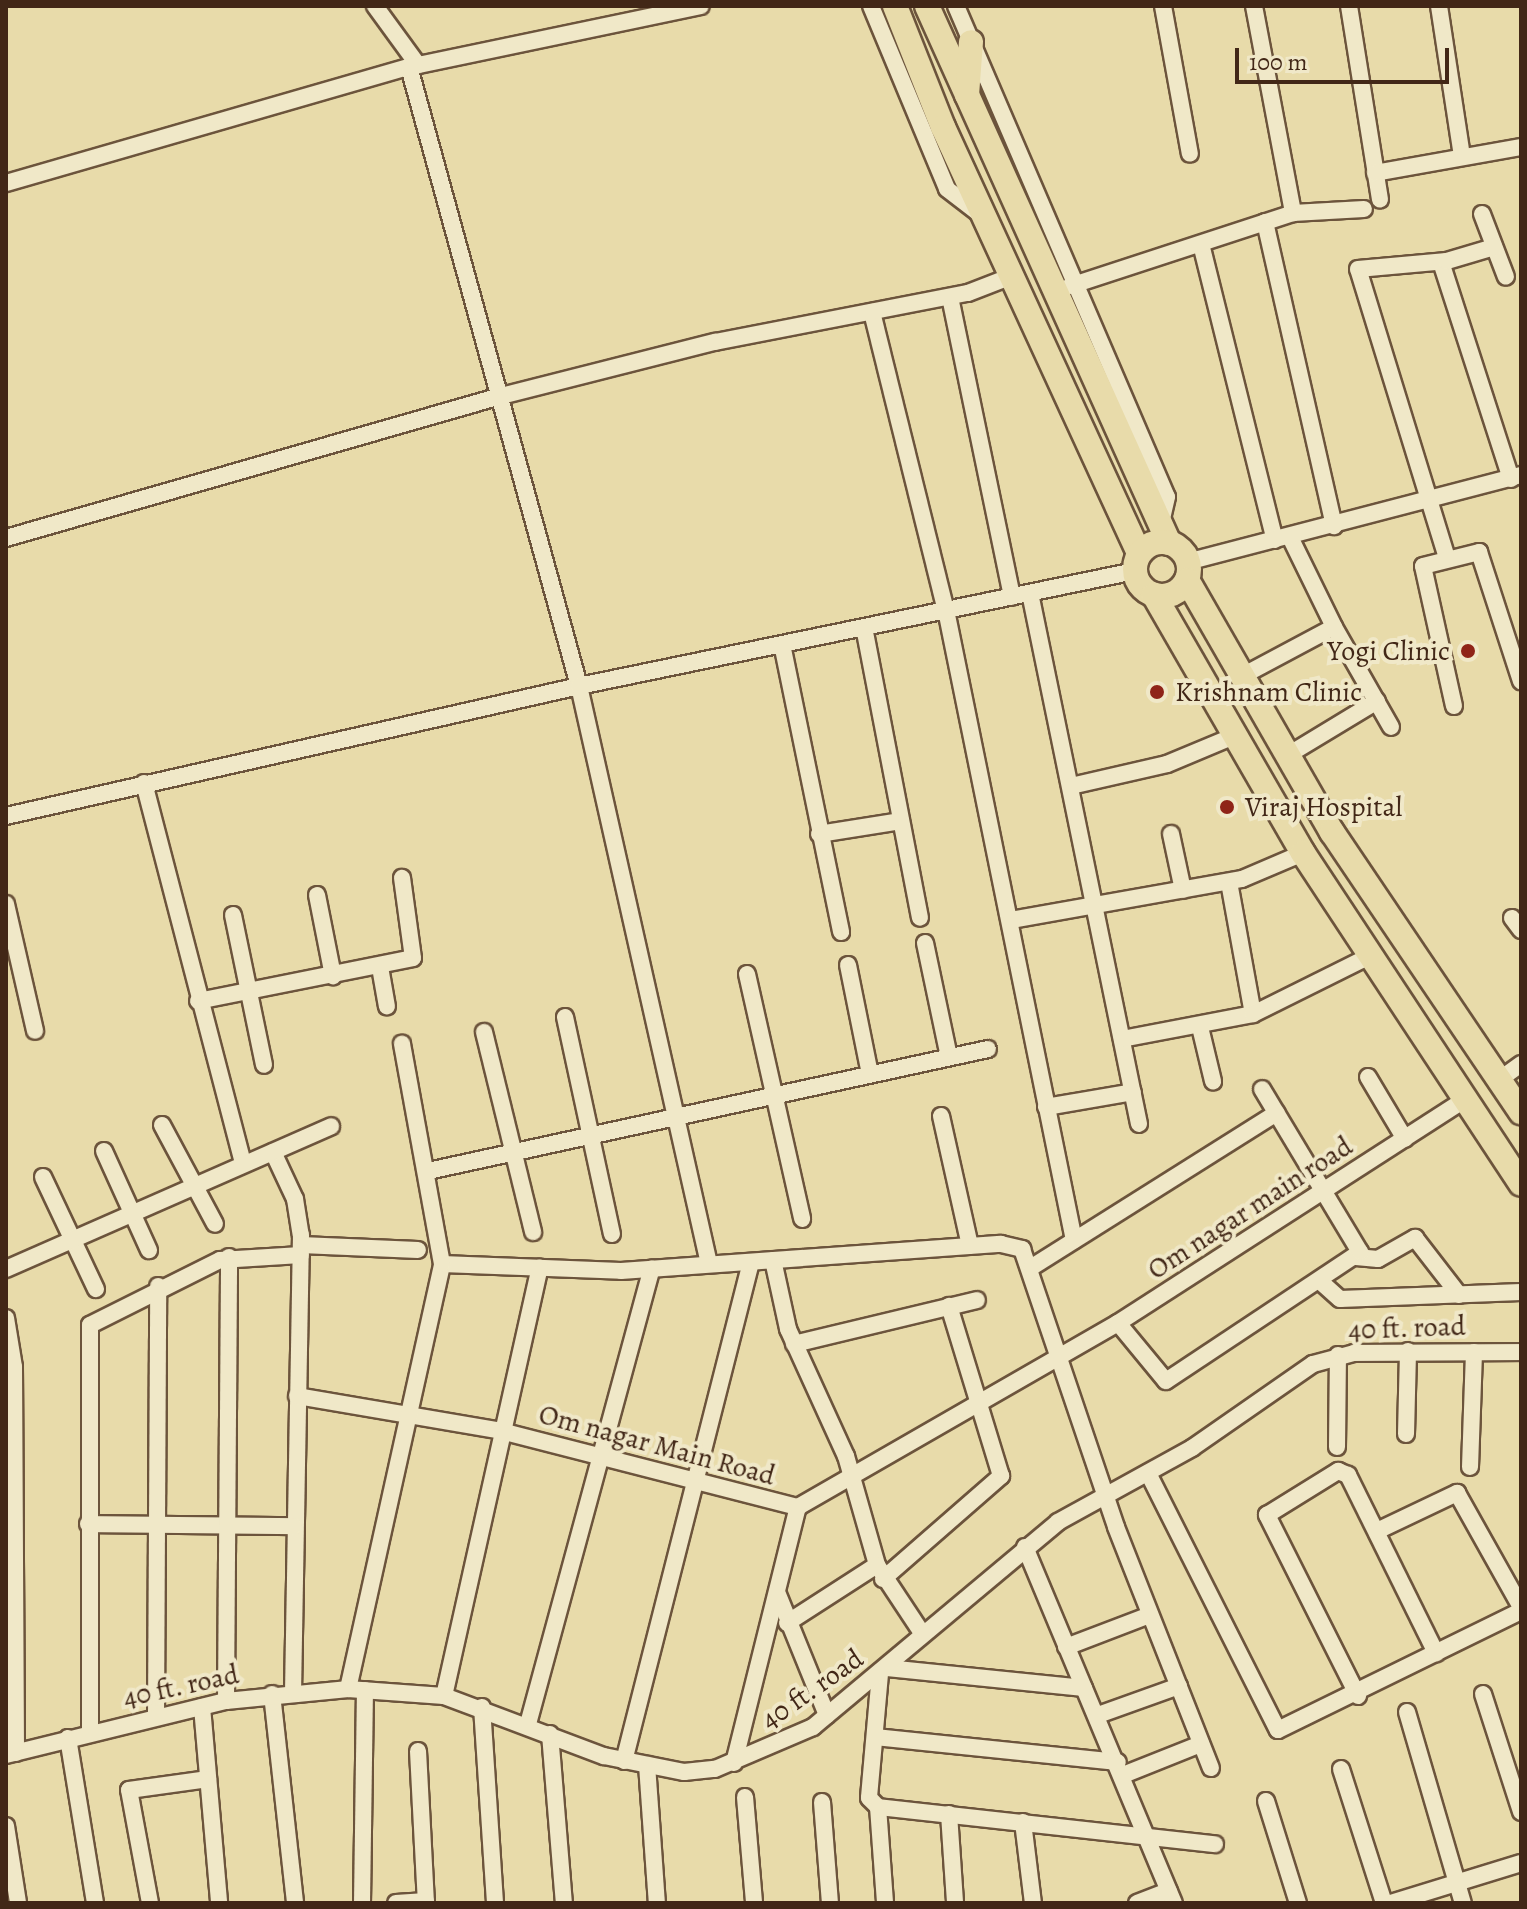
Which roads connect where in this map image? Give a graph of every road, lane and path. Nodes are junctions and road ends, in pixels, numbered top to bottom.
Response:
1 (375, 6) edge
2 (701, 6) edge
3 (871, 6) edge
4 (895, 6) edge
5 (956, 6) edge
6 (1163, 6) edge
7 (1254, 6) edge
8 (1349, 6) edge
9 (1439, 6) edge
10 (931, 16) edge
11 (971, 42) junction
12 (413, 66) junction
13 (966, 98) junction
14 (1521, 147) edge
15 (1190, 154) dead end
16 (1462, 156) junction
17 (1375, 173) junction
18 (6, 183) edge
19 (1380, 200) dead end
20 (1364, 209) dead end
21 (1293, 213) junction
22 (1482, 214) dead end
23 (985, 219) junction
24 (1265, 222) junction
25 (1201, 244) junction
26 (1494, 247) junction
27 (1441, 262) junction
28 (1012, 276) junction
29 (1506, 277) dead end
30 (1067, 287) junction
31 (950, 297) junction
32 (872, 312) junction
33 (497, 397) junction
34 (1516, 477) edge
35 (1430, 501) junction
36 (1334, 526) junction
37 (1165, 534) junction
38 (6, 538) edge
39 (1282, 539) junction
40 (1447, 558) junction
41 (1137, 562) junction
42 (1187, 571) junction
43 (1030, 593) junction
44 (1154, 595) junction
45 (1012, 597) junction
46 (946, 610) junction
47 (864, 627) junction
48 (1334, 627) junction
49 (782, 644) junction
50 (1244, 675) junction
51 (1521, 681) edge
52 (579, 686) junction
53 (1377, 701) junction
54 (1454, 706) dead end
55 (1391, 727) dead end
56 (1234, 736) junction
57 (1288, 755) junction
58 (144, 783) junction
59 (1071, 786) junction
60 (6, 816) edge
61 (901, 821) junction
62 (819, 834) junction
63 (1171, 834) dead end
64 (1303, 853) junction
65 (402, 878) dead end
66 (1229, 882) junction
67 (1183, 890) junction
68 (317, 895) dead end
69 (1095, 903) junction
70 (6, 904) edge
71 (233, 915) dead end
72 (920, 918) dead end
73 (1011, 920) junction
74 (841, 932) dead end
75 (925, 943) dead end
76 (1370, 956) junction
77 (848, 965) dead end
78 (380, 967) junction
79 (747, 974) dead end
80 (333, 976) junction
81 (249, 992) junction
82 (198, 1001) junction
83 (387, 1006) dead end
84 (1253, 1014) junction
85 (565, 1017) dead end
86 (1200, 1027) junction
87 (35, 1031) dead end
88 (484, 1032) dead end
89 (1122, 1039) junction
90 (402, 1044) dead end
91 (988, 1049) dead end
92 (949, 1057) junction
93 (1521, 1064) edge
94 (264, 1065) dead end
95 (870, 1074) junction
96 (1368, 1077) dead end
97 (1499, 1080) junction
98 (1213, 1081) dead end
99 (1262, 1089) dead end
100 (1133, 1092) junction
101 (775, 1096) junction
102 (1464, 1100) junction
103 (1046, 1107) junction
104 (1521, 1112) edge
105 (1277, 1113) junction
106 (675, 1116) junction
107 (941, 1116) dead end
108 (1139, 1124) dead end
109 (162, 1125) dead end
110 (331, 1126) dead end
111 (593, 1136) junction
112 (1405, 1139) junction
113 (104, 1151) dead end
114 (273, 1152) junction
115 (511, 1154) junction
116 (243, 1163) junction
117 (428, 1171) junction
118 (43, 1177) dead end
119 (1521, 1183) edge
120 (193, 1184) junction
121 (1326, 1190) junction
122 (132, 1212) junction
123 (802, 1219) dead end
124 (215, 1224) dead end
125 (533, 1232) dead end
126 (612, 1234) dead end
127 (71, 1238) junction
128 (1074, 1240) junction
129 (970, 1246) junction
130 (6, 1248) edge
131 (149, 1250) dead end
132 (301, 1250) junction
133 (418, 1250) dead end
134 (229, 1257) junction
135 (1356, 1257) junction
136 (773, 1260) junction
137 (751, 1262) junction
138 (442, 1264) junction
139 (709, 1264) junction
140 (10, 1266) edge
141 (1032, 1267) junction
142 (540, 1268) junction
143 (652, 1269) junction
144 (1322, 1283) junction
145 (158, 1286) junction
146 (96, 1289) dead end
147 (1521, 1292) edge
148 (1459, 1295) junction
149 (977, 1300) dead end
150 (949, 1306) junction
151 (6, 1318) edge
152 (1118, 1323) junction
153 (794, 1344) junction
154 (1408, 1351) junction
155 (1474, 1352) junction
156 (1521, 1352) edge
157 (1061, 1354) junction
158 (1338, 1355) junction
159 (297, 1396) junction
160 (977, 1400) junction
161 (404, 1410) junction
162 (501, 1431) junction
163 (1406, 1434) dead end
164 (1337, 1447) dead end
165 (599, 1456) junction
166 (1470, 1467) dead end
167 (1148, 1473) junction
168 (854, 1478) junction
169 (697, 1481) junction
170 (1106, 1494) junction
171 (798, 1507) junction
172 (88, 1524) junction
173 (155, 1524) junction
174 (226, 1525) junction
175 (294, 1526) junction
176 (1377, 1531) junction
177 (1025, 1547) junction
178 (880, 1572) junction
179 (11, 1575) edge
180 (777, 1592) junction
181 (1521, 1609) edge
182 (1150, 1615) junction
183 (787, 1623) junction
184 (922, 1633) junction
185 (1066, 1647) junction
186 (1436, 1653) junction
187 (884, 1671) junction
188 (1179, 1686) junction
189 (1084, 1688) junction
190 (356, 1689) junction
191 (293, 1690) junction
192 (272, 1694) junction
193 (1483, 1694) dead end
194 (444, 1696) junction
195 (1358, 1696) junction
196 (226, 1701) junction
197 (202, 1707) junction
198 (482, 1707) junction
199 (1407, 1712) dead end
200 (156, 1715) junction
201 (827, 1715) junction
202 (1098, 1715) junction
203 (528, 1724) junction
204 (90, 1732) junction
205 (550, 1734) junction
206 (875, 1737) junction
207 (68, 1738) junction
208 (1201, 1744) junction
209 (418, 1751) dead end
210 (11, 1754) edge
211 (624, 1761) junction
212 (734, 1763) junction
213 (647, 1765) junction
214 (1211, 1768) dead end
215 (1121, 1769) junction
216 (1341, 1769) dead end
217 (208, 1779) junction
218 (745, 1797) dead end
219 (1266, 1801) dead end
220 (822, 1802) dead end
221 (878, 1807) junction
222 (1521, 1812) edge
223 (949, 1814) junction
224 (1023, 1822) junction
225 (6, 1826) edge
226 (1148, 1836) junction
227 (1215, 1844) dead end
228 (1521, 1863) edge
229 (1457, 1882) junction
230 (1171, 1897) edge
231 (426, 1902) edge
232 (18, 1903) edge
233 (95, 1903) edge
234 (150, 1903) edge
235 (219, 1903) edge
236 (295, 1903) edge
237 (362, 1903) edge
238 (396, 1903) edge
239 (495, 1903) edge
240 (564, 1903) edge
241 (657, 1903) edge
242 (754, 1903) edge
243 (830, 1903) edge
244 (885, 1903) edge
245 (955, 1903) edge
246 (1033, 1903) edge
247 (1137, 1903) edge
248 (1298, 1903) edge
249 (1384, 1903) edge
250 (1391, 1903) edge
251 (1463, 1903) edge

1 - 12 street
2 - 12 street
3 - 23 street
4 - 23 highway
5 - 11 street
6 - 15 street
7 - 21 street
8 - 17 street
9 - 16 street
10 - 13 highway
11 - 13 highway
11 - 30 street
12 - 18 street
12 - 33 street
13 - 30 highway
14 - 16 street
16 - 17 street
17 - 19 street
20 - 21 street
21 - 24 street
22 - 26 street
23 - 28 highway
24 - 25 street
24 - 36 street
25 - 30 street
25 - 39 street
26 - 27 street
26 - 29 street
27 - 34 street
27 - 35 street
28 - 31 street
28 - 41 highway
30 - 37 highway
31 - 32 street
31 - 45 street
32 - 33 street
32 - 46 street
33 - 38 street
33 - 52 street
34 - 35 street
35 - 36 street
35 - 40 street
36 - 39 street
37 - 41 highway
37 - 42 highway
39 - 42 street
39 - 48 street
40 - 51 street
40 - 54 street
41 - 43 street
41 - 44 highway
42 - 44 highway
42 - 50 highway
43 - 45 street
43 - 59 street
44 - 56 highway
45 - 46 street
46 - 47 street
46 - 73 street
47 - 49 street
47 - 61 street
48 - 50 street
48 - 53 street
49 - 52 street
49 - 62 street
50 - 57 highway
52 - 58 street
52 - 106 street
53 - 55 street
53 - 57 street
56 - 59 street
56 - 64 highway
57 - 97 highway
58 - 60 street
58 - 82 street
59 - 69 street
61 - 62 street
61 - 72 street
62 - 74 street
63 - 67 street
64 - 66 street
64 - 76 highway
65 - 78 street
66 - 67 street
66 - 84 street
67 - 69 street
68 - 80 street
69 - 73 street
69 - 89 street
70 - 87 street
71 - 81 street
73 - 103 street
75 - 92 street
76 - 84 street
76 - 102 highway
77 - 95 street
78 - 80 street
78 - 83 street
79 - 101 street
80 - 81 street
81 - 82 street
81 - 94 street
82 - 116 street
84 - 86 street
85 - 111 street
86 - 89 street
86 - 98 street
88 - 115 street
89 - 100 street
90 - 117 street
91 - 92 street
92 - 95 street
93 - 97 street
95 - 101 street
96 - 112 street
97 - 104 highway
99 - 105 street
100 - 103 street
100 - 108 street
101 - 106 street
101 - 123 street
102 - 112 street, Om nagar main road
102 - 119 highway
103 - 128 street
105 - 121 street
105 - 128 street
106 - 111 street
106 - 139 street
107 - 129 street
109 - 120 street
110 - 114 street
111 - 115 street
111 - 126 street
112 - 121 street, Om nagar main road
113 - 122 street
114 - 116 street
114 - 132 street
115 - 117 street
115 - 125 street
116 - 120 street
117 - 138 street
118 - 127 street
120 - 122 street
120 - 124 street
121 - 135 street
121 - 152 street, Om nagar main road
122 - 127 street
122 - 131 street
127 - 140 street
127 - 146 street
128 - 141 street
129 - 136 street
129 - 141 street
130 - 140 street
132 - 133 street
132 - 134 street
132 - 159 street
134 - 145 street
134 - 174 street
135 - 144 street
135 - 148 street
136 - 137 street
136 - 153 street
137 - 139 street
137 - 169 street
138 - 142 street
138 - 161 street
139 - 143 street
141 - 157 street
142 - 143 street
142 - 162 street
143 - 165 street
144 - 148 street
144 - 152 street
145 - 172 street
145 - 173 street
147 - 148 street
149 - 150 street
150 - 153 street
150 - 160 street
151 - 179 street
152 - 157 street, Om nagar main road
153 - 168 street
154 - 155 street, 40 ft. road
154 - 158 street, 40 ft. road
154 - 163 street
155 - 156 street, 40 ft. road
155 - 166 street
157 - 160 street, Om nagar Main Road
157 - 170 street
158 - 164 street
158 - 167 street, 40 ft. road
159 - 161 street, Om nagar Main Road
159 - 175 street
160 - 168 street, Om nagar Main Road
160 - 178 street
161 - 162 street, Om nagar Main Road
161 - 190 street
162 - 165 street, Om nagar Main Road
162 - 194 street
165 - 169 street, Om nagar Main Road
165 - 203 street
167 - 170 street, 40 ft. road
167 - 195 street
168 - 171 street, Om nagar Main Road
168 - 178 street
169 - 171 street, Om nagar Main Road
169 - 211 street
170 - 177 street, 40 ft. road
170 - 182 street
171 - 180 street
172 - 173 street
172 - 204 street
173 - 174 street
173 - 200 street
174 - 175 street
174 - 196 street
175 - 191 street
176 - 181 street
176 - 186 street
176 - 195 street
177 - 184 street, 40 ft. road
177 - 185 street
178 - 183 street
178 - 184 street
179 - 210 street
180 - 183 street
180 - 212 street
181 - 186 street
182 - 185 street
182 - 188 street
183 - 201 street
184 - 187 street, 40 ft. road
185 - 189 street
186 - 195 street
187 - 189 street
187 - 201 street, 40 ft. road
187 - 206 street
188 - 202 street
188 - 208 street
189 - 202 street
190 - 191 street, 40 ft. road
190 - 194 street, 40 ft. road
190 - 237 street
191 - 192 street, 40 ft. road
192 - 196 street, 40 ft. road
192 - 236 street
193 - 222 street
194 - 198 street, 40 ft. road
196 - 197 street, 40 ft. road
197 - 200 street, 40 ft. road
197 - 217 street
198 - 203 street, 40 ft. road
198 - 239 street
199 - 229 street
200 - 204 street, 40 ft. road
201 - 212 street, 40 ft. road
202 - 215 street
203 - 205 street, 40 ft. road
204 - 207 street, 40 ft. road
205 - 211 street, 40 ft. road
205 - 240 street
206 - 215 street
206 - 221 street
207 - 210 street, 40 ft. road
207 - 233 street
208 - 214 street
208 - 215 street
209 - 231 street
211 - 213 street, 40 ft. road
212 - 213 street, 40 ft. road
213 - 241 street
215 - 226 street
216 - 249 street
217 - 234 street
217 - 235 street
218 - 242 street
219 - 248 street
220 - 243 street
221 - 223 street
221 - 244 street
223 - 224 street
223 - 245 street
224 - 226 street
224 - 246 street
225 - 232 street
226 - 227 street
226 - 230 street
228 - 229 street
229 - 250 street
229 - 251 street
230 - 247 street
231 - 238 street

